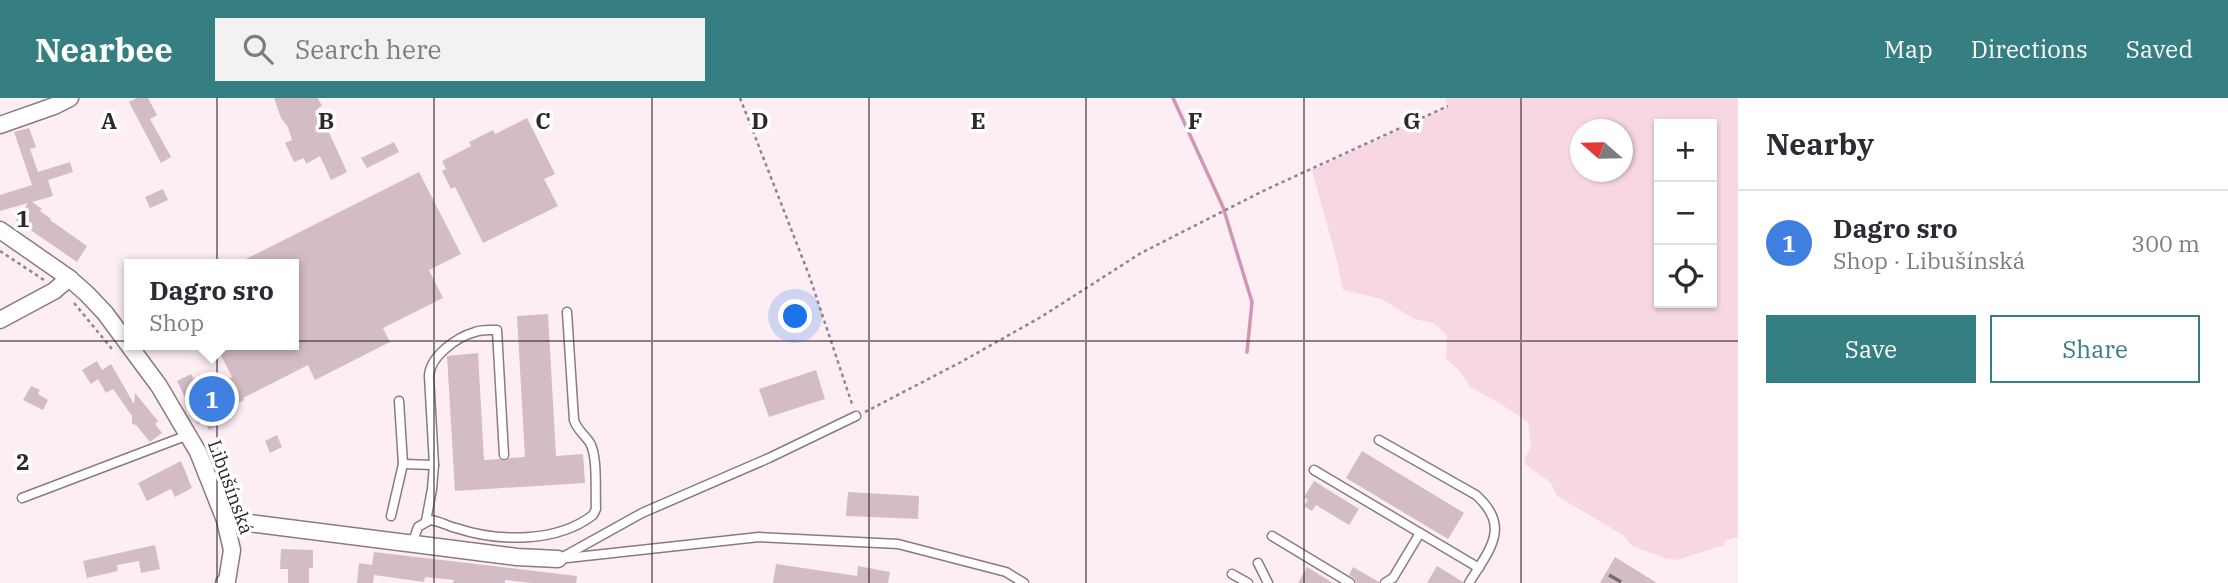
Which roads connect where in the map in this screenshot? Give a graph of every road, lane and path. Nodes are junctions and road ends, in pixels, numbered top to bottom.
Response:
1 (70, 98) edge
2 (740, 98) edge
3 (1448, 106) dead end
4 (0, 124) edge
5 (0, 230) edge
6 (0, 251) edge
7 (63, 283) junction
8 (567, 312) dead end
9 (0, 320) edge
10 (124, 339) edge
11 (132, 350) edge
12 (117, 355) dead end
13 (399, 401) dead end
14 (856, 416) junction
15 (188, 435) junction
16 (1379, 440) dead end
17 (504, 455) dead end
18 (403, 464) junction
19 (434, 466) junction
20 (1314, 470) dead end
21 (22, 498) dead end
22 (391, 516) dead end
23 (225, 520) junction
24 (426, 521) junction
25 (1420, 533) junction
26 (1272, 536) dead end
27 (412, 544) junction
28 (558, 559) junction
29 (1258, 563) dead end
30 (1479, 568) junction
31 (1232, 574) dead end
32 (224, 583) edge
33 (1024, 583) edge
34 (1248, 583) edge
35 (1268, 583) edge
36 (1350, 583) edge
37 (1385, 583) edge
38 (1469, 583) edge

1 - 4 street
2 - 14 path
3 - 14 path
5 - 7 street, Libušínská
6 - 7 path
7 - 9 street
7 - 10 street, Libušínská
7 - 12 path
8 - 24 lane
11 - 15 street, Libušínská
13 - 18 lane
14 - 28 lane
15 - 21 lane
15 - 23 street, Libušínská
16 - 30 lane
17 - 19 lane
18 - 19 lane
18 - 22 lane
19 - 24 lane
20 - 25 lane
23 - 27 street
23 - 32 street, Libušínská
24 - 27 lane
25 - 30 lane
25 - 37 lane
26 - 36 lane
27 - 28 street
28 - 33 lane
29 - 35 lane
30 - 38 lane
31 - 34 lane

